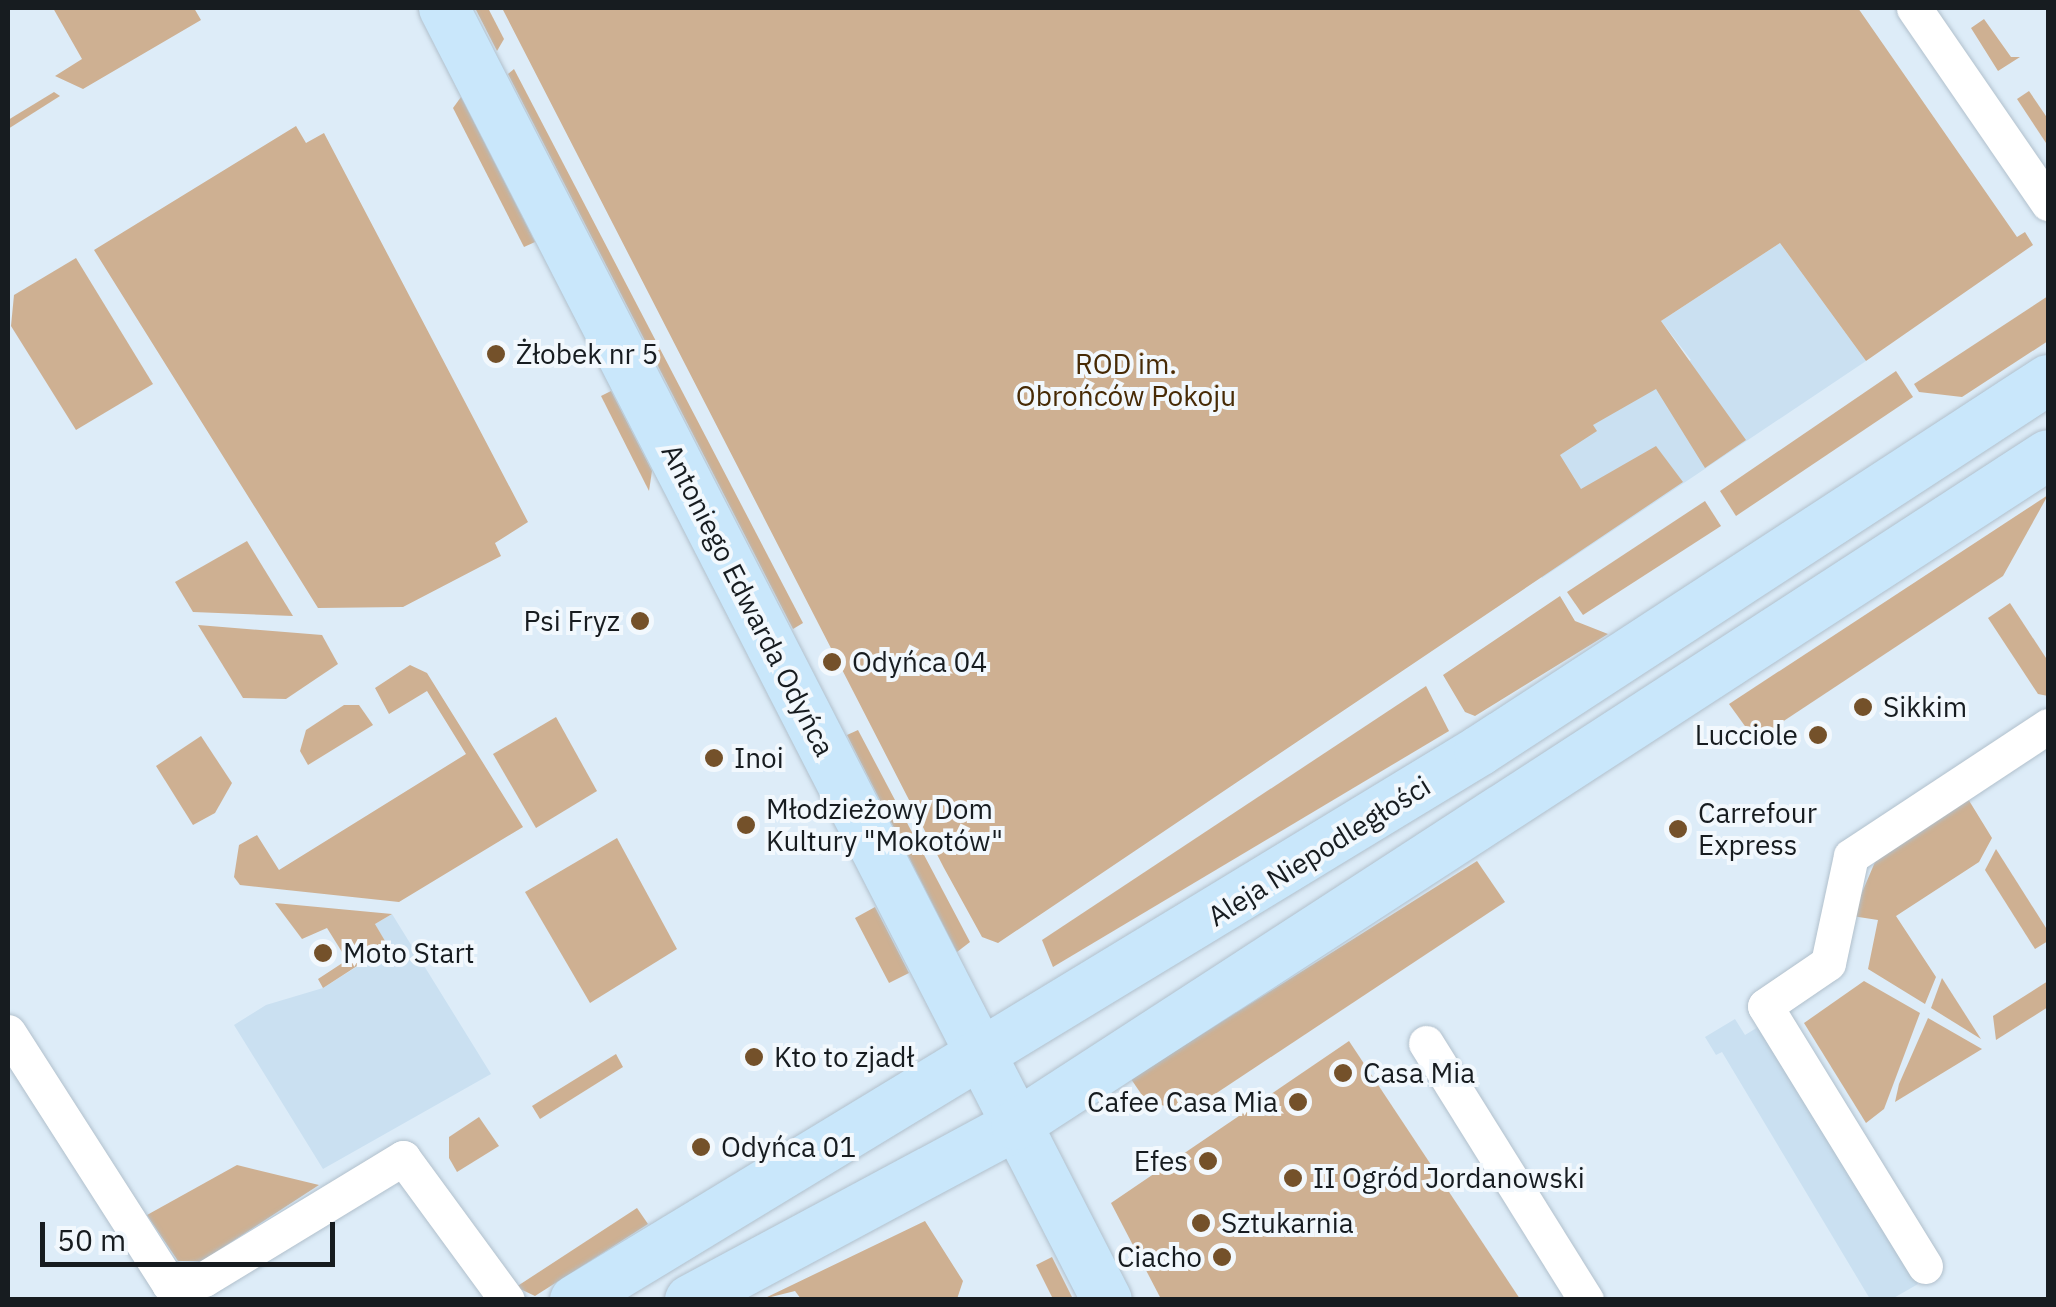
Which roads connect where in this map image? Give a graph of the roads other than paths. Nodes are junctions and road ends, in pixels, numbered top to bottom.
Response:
1 (444, 8) edge
2 (1914, 8) edge
3 (2048, 203) edge
4 (2048, 380) edge
5 (2048, 455) edge
6 (2048, 726) edge
7 (8, 1032) edge
8 (1426, 1042) dead end
9 (982, 1056) junction
10 (1016, 1126) junction
11 (1925, 1266) dead end
12 (507, 1300) edge
13 (575, 1300) edge
14 (690, 1300) edge
15 (1107, 1300) edge
16 (1586, 1300) edge

1 - 9 main road, Antoniego Edwarda Odyńca
2 - 3 street
4 - 9 main road, Aleja Niepodległości
5 - 10 main road
6 - 11 street
7 - 12 street
8 - 16 street
9 - 10 main road, Antoniego Edwarda Odyńca
9 - 13 main road, Aleja Niepodległości
10 - 14 main road
10 - 15 main road, Antoniego Edwarda Odyńca

